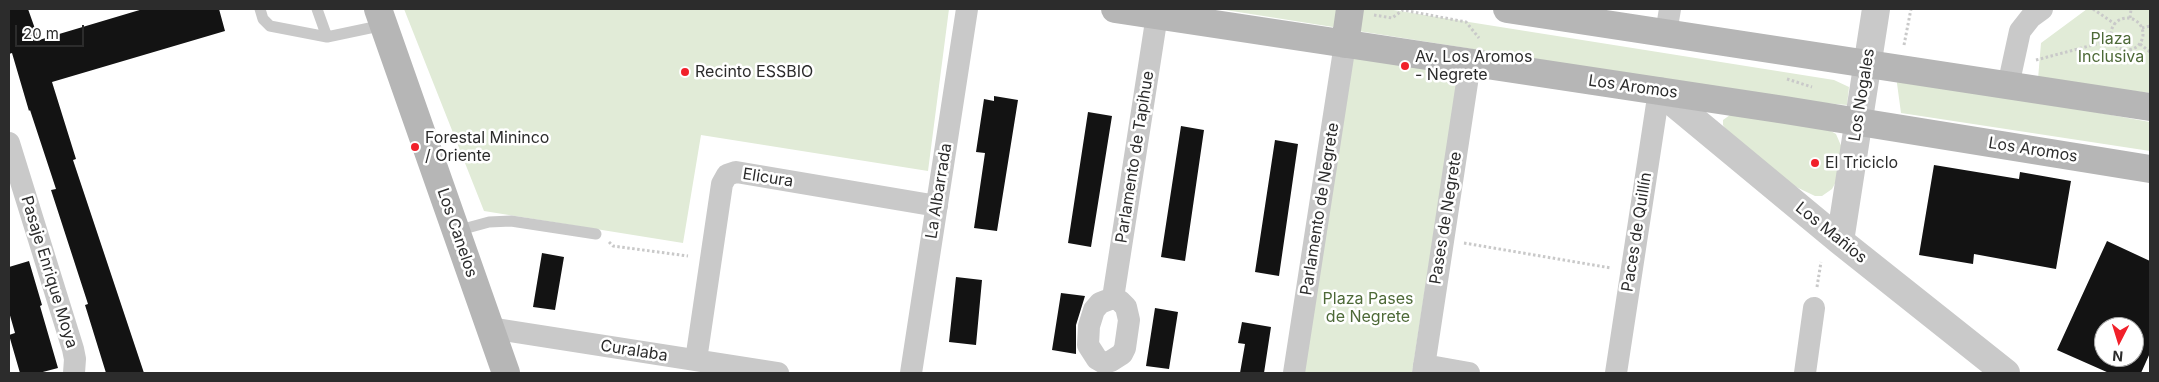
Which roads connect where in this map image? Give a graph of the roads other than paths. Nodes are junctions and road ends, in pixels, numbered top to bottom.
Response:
1 (260, 9) edge
2 (317, 9) edge
3 (967, 9) edge
4 (1115, 9) edge
5 (1350, 9) edge
6 (1507, 9) edge
7 (1876, 9) edge
8 (2042, 9) edge
9 (386, 14) edge
10 (1157, 15) junction
11 (1668, 21) edge
12 (327, 36) junction
13 (1345, 44) junction
14 (1470, 63) junction
15 (1867, 65) junction
16 (2010, 76) junction
17 (1659, 91) junction
18 (2150, 107) edge
19 (1858, 122) junction
20 (9, 143) edge
21 (2150, 169) edge
22 (937, 206) junction
23 (456, 231) junction
24 (596, 234) road end
25 (1840, 241) junction
26 (1113, 298) junction
27 (1814, 308) dead end
28 (490, 328) junction
29 (696, 360) junction
30 (1104, 368) edge
31 (1423, 369) edge
32 (74, 373) edge
33 (506, 373) edge
34 (778, 373) edge
35 (911, 373) edge
36 (1294, 373) edge
37 (1469, 373) edge
38 (1616, 373) edge
39 (1805, 373) edge
40 (2006, 373) edge

1 - 12 lane
2 - 12 lane
3 - 22 street, La Albarrada
4 - 10 main road, Los Aromos
5 - 13 main road
6 - 11 main road
7 - 15 street, Los Nogales
8 - 16 street
9 - 12 lane
9 - 23 main road, Los Canelos
10 - 13 main road, Los Aromos
10 - 26 street, Parlamento de Tapihue
11 - 15 main road
13 - 14 main road, Los Aromos
13 - 36 street, Parlamento de Negrete
14 - 17 main road, Los Aromos
14 - 31 street, Pases de Negrete
15 - 16 main road
15 - 19 street, Los Nogales
16 - 18 main road
17 - 19 main road, Los Aromos
17 - 25 street, Los Mañíos
17 - 38 street, Paces de Quillín
19 - 21 main road, Los Aromos
19 - 25 street, Los Nogales
20 - 32 street, Pasaje Enrique Moya
22 - 29 street, Elicura
22 - 35 street, La Albarrada
23 - 24 lane
23 - 28 main road, Los Canelos
25 - 40 street, Los Mañíos
26 - 30 street
26 - 30 street
27 - 39 street
28 - 29 street, Curalaba
28 - 33 main road, Los Canelos
29 - 34 street, Curalaba
31 - 37 street

